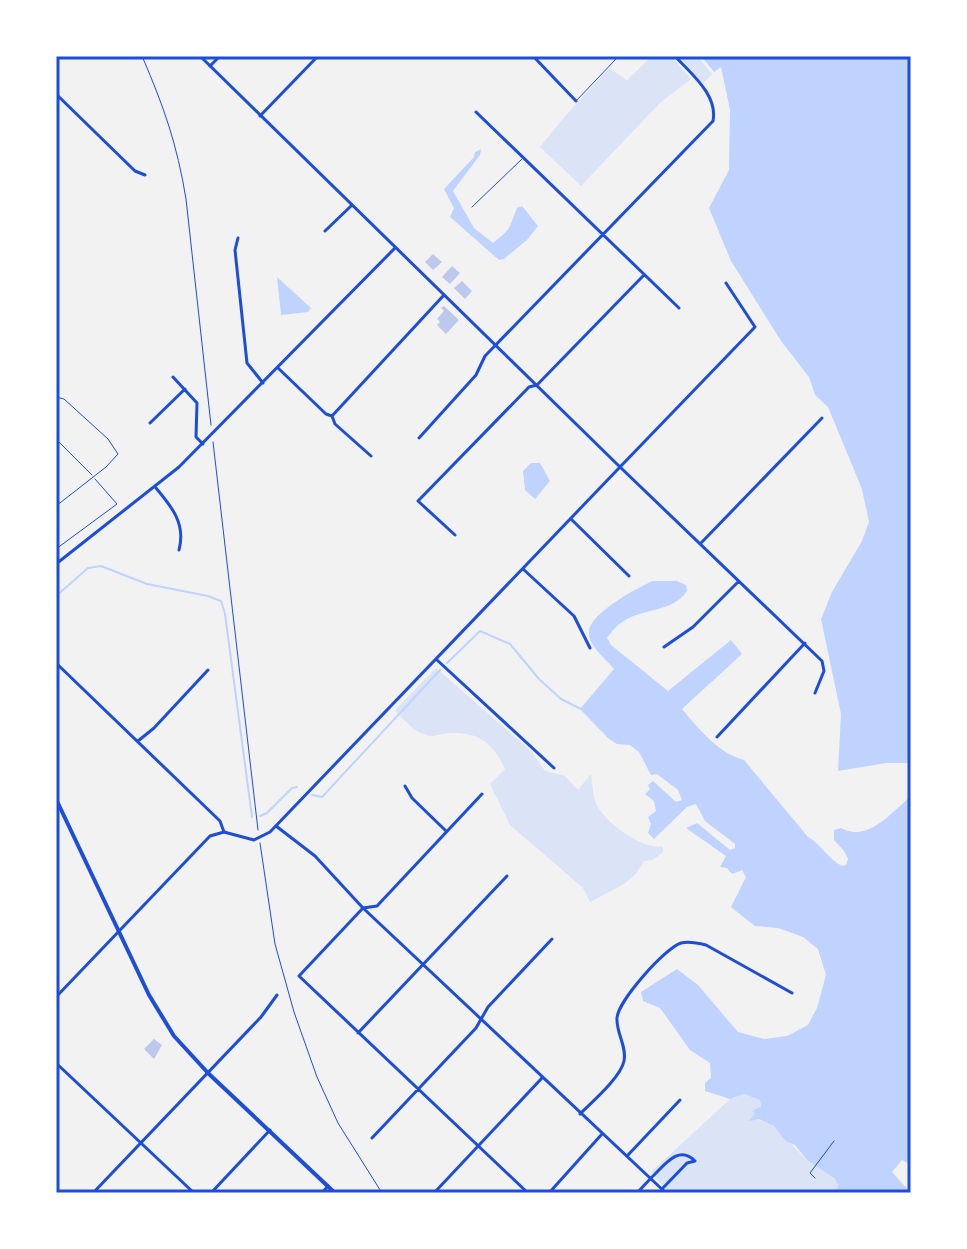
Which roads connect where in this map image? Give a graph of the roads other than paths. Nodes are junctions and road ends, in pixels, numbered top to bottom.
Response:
1 (200, 56) edge
2 (220, 56) edge
3 (318, 56) edge
4 (533, 56) edge
5 (675, 56) edge
6 (616, 59) dead end
7 (210, 66) junction
8 (56, 94) edge
9 (576, 101) joint
10 (476, 112) dead end
11 (260, 116) junction
12 (522, 159) junction
13 (145, 175) dead end
14 (351, 206) junction
15 (472, 207) dead end
16 (325, 231) dead end
17 (603, 235) junction
18 (238, 238) dead end
19 (396, 247) junction
20 (644, 275) junction
21 (726, 283) dead end
22 (444, 295) junction
23 (679, 308) dead end
24 (496, 345) junction
25 (278, 368) junction
26 (173, 377) dead end
27 (263, 383) junction
28 (537, 385) junction
29 (185, 389) junction
30 (56, 397) edge
31 (332, 416) junction
32 (822, 418) dead end
33 (150, 423) dead end
34 (419, 438) dead end
35 (56, 439) edge
36 (203, 444) junction
37 (371, 456) dead end
38 (620, 467) junction
39 (94, 477) junction
40 (156, 488) junction
41 (56, 506) edge
42 (571, 519) junction
43 (455, 535) dead end
44 (701, 543) junction
45 (56, 549) edge
46 (179, 550) dead end
47 (56, 564) edge
48 (523, 569) junction
49 (629, 576) dead end
50 (739, 581) junction
51 (805, 643) junction
52 (664, 647) dead end
53 (590, 648) dead end
54 (437, 660) junction
55 (56, 663) edge
56 (208, 670) dead end
57 (815, 693) dead end
58 (717, 737) dead end
59 (138, 741) junction
60 (554, 768) dead end
61 (405, 786) dead end
62 (482, 794) dead end
63 (56, 799) edge
64 (276, 826) junction
65 (446, 831) junction
66 (224, 832) junction
67 (507, 876) dead end
68 (363, 908) junction
69 (117, 931) junction
70 (552, 939) dead end
71 (423, 964) junction
72 (792, 993) dead end
73 (277, 995) dead end
74 (56, 997) edge
75 (481, 1018) junction
76 (358, 1033) junction
77 (56, 1063) edge
78 (208, 1073) junction
79 (542, 1078) junction
80 (420, 1090) junction
81 (680, 1100) dead end
82 (580, 1114) junction
83 (270, 1130) junction
84 (602, 1134) junction
85 (372, 1138) dead end
86 (141, 1143) junction
87 (478, 1146) junction
88 (627, 1156) junction
89 (651, 1178) junction
90 (328, 1186) junction
91 (662, 1192) edge
92 (93, 1193) edge
93 (194, 1193) edge
94 (211, 1193) edge
95 (322, 1193) edge
96 (335, 1193) edge
97 (434, 1193) edge
98 (528, 1193) edge
99 (549, 1193) edge
100 (637, 1193) edge

1 - 7 street
2 - 7 street
3 - 11 street
4 - 9 street
5 - 17 street
6 - 9 lane
7 - 11 street
8 - 13 street
10 - 12 street
11 - 14 street
12 - 15 lane
12 - 17 street
14 - 16 street
14 - 19 street
17 - 20 street
17 - 24 street
18 - 27 street
19 - 22 street
19 - 25 street
20 - 23 street
20 - 28 street
21 - 38 street
22 - 24 street
22 - 31 street
24 - 28 street
24 - 34 street
25 - 27 street
25 - 31 street
26 - 29 street
27 - 36 street
28 - 38 street
28 - 43 street
29 - 33 street
29 - 36 street
30 - 39 lane
31 - 37 street
32 - 44 street
35 - 39 lane
36 - 40 street
38 - 42 street
38 - 44 street
39 - 41 lane
39 - 45 lane
40 - 46 street
40 - 47 street
42 - 48 street
42 - 49 street
44 - 50 street
48 - 53 street
48 - 54 street
50 - 51 street
50 - 52 street
51 - 57 street
51 - 58 street
54 - 60 street
54 - 64 street
55 - 59 street
56 - 59 street
59 - 66 street
61 - 65 street
62 - 65 street
63 - 69 main road
64 - 66 street
64 - 68 street
65 - 68 street
66 - 69 street
67 - 71 street
68 - 71 street
68 - 76 street
69 - 74 street
69 - 78 main road
70 - 75 street
71 - 75 street
71 - 76 street
72 - 82 street
73 - 78 street
75 - 79 street
75 - 80 street
76 - 80 street
77 - 86 street
78 - 83 main road
78 - 86 street
79 - 82 street
79 - 87 street
80 - 85 street
80 - 87 street
81 - 88 street
82 - 84 street
83 - 90 main road
83 - 94 street
84 - 88 street
84 - 99 street
86 - 92 street
86 - 93 street
87 - 97 street
87 - 98 street
88 - 89 street
89 - 91 street
89 - 91 street
89 - 100 street
90 - 95 street
90 - 96 main road

